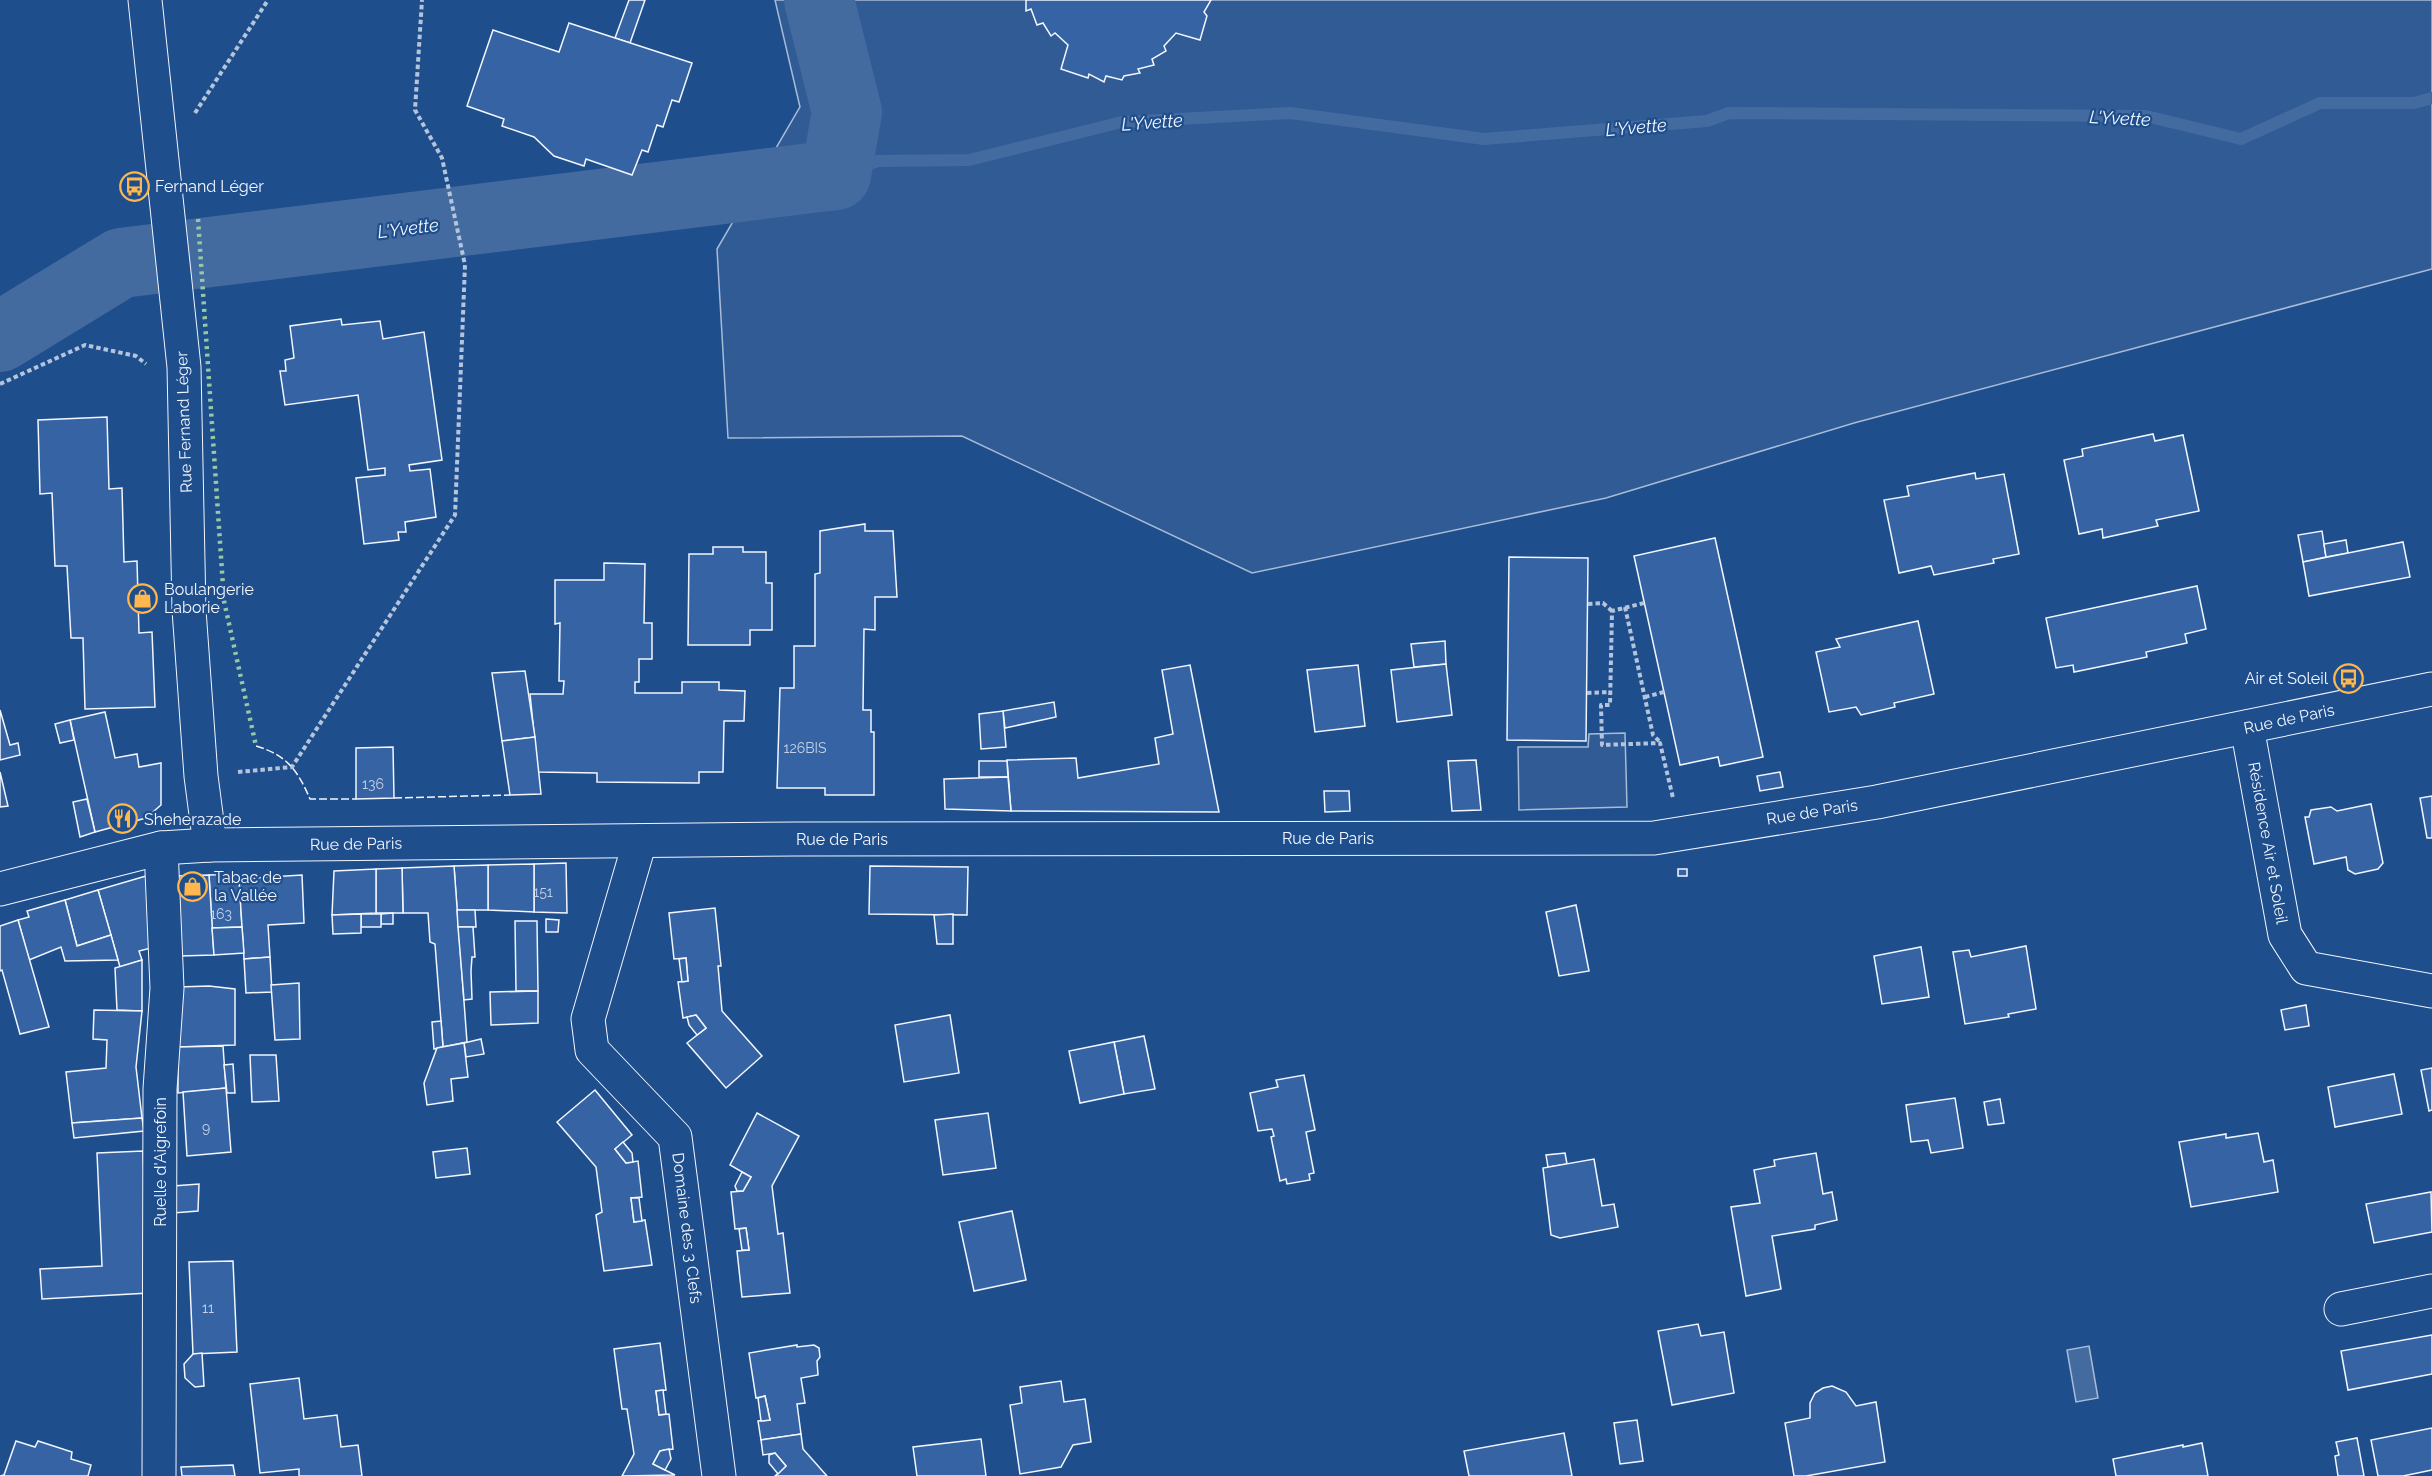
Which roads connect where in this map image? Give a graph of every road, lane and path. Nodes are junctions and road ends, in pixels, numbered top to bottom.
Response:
1 (145, 0) edge
2 (268, 0) edge
3 (422, 0) edge
4 (194, 116) dead end
5 (184, 382) junction
6 (0, 384) edge
7 (1588, 603) dead end
8 (1644, 603) dead end
9 (1626, 608) junction
10 (1612, 611) junction
11 (2432, 689) edge
12 (1610, 692) junction
13 (1664, 692) dead end
14 (1587, 693) dead end
15 (1645, 697) junction
16 (2247, 727) junction
17 (1660, 743) junction
18 (201, 776) junction
19 (1681, 833) junction
20 (640, 840) junction
21 (210, 845) junction
22 (161, 848) junction
23 (0, 890) edge
24 (2432, 991) edge
25 (2432, 1291) edge
26 (2341, 1309) dead end
27 (159, 1476) edge
28 (719, 1476) edge

1 - 5 street, Rue Fernand Léger
2 - 4 path
3 - 18 path
5 - 6 path
5 - 18 street, Rue Fernand Léger
7 - 10 path
8 - 9 path
9 - 10 path
9 - 15 path
10 - 12 path
11 - 16 street, Rue de Paris
12 - 14 path
12 - 17 path
13 - 15 path
15 - 17 path
16 - 19 street, Rue de Paris
16 - 24 street, Résidence Air et Soleil
17 - 19 path
18 - 21 street, Rue Fernand Léger
19 - 20 street, Rue de Paris
20 - 21 street, Rue de Paris
20 - 28 street, Domaine des 3 Clefs
21 - 22 street, Rue de Paris
22 - 23 street, Rue de Paris
22 - 27 street, Ruelle d'Aigrefoin
25 - 26 street

